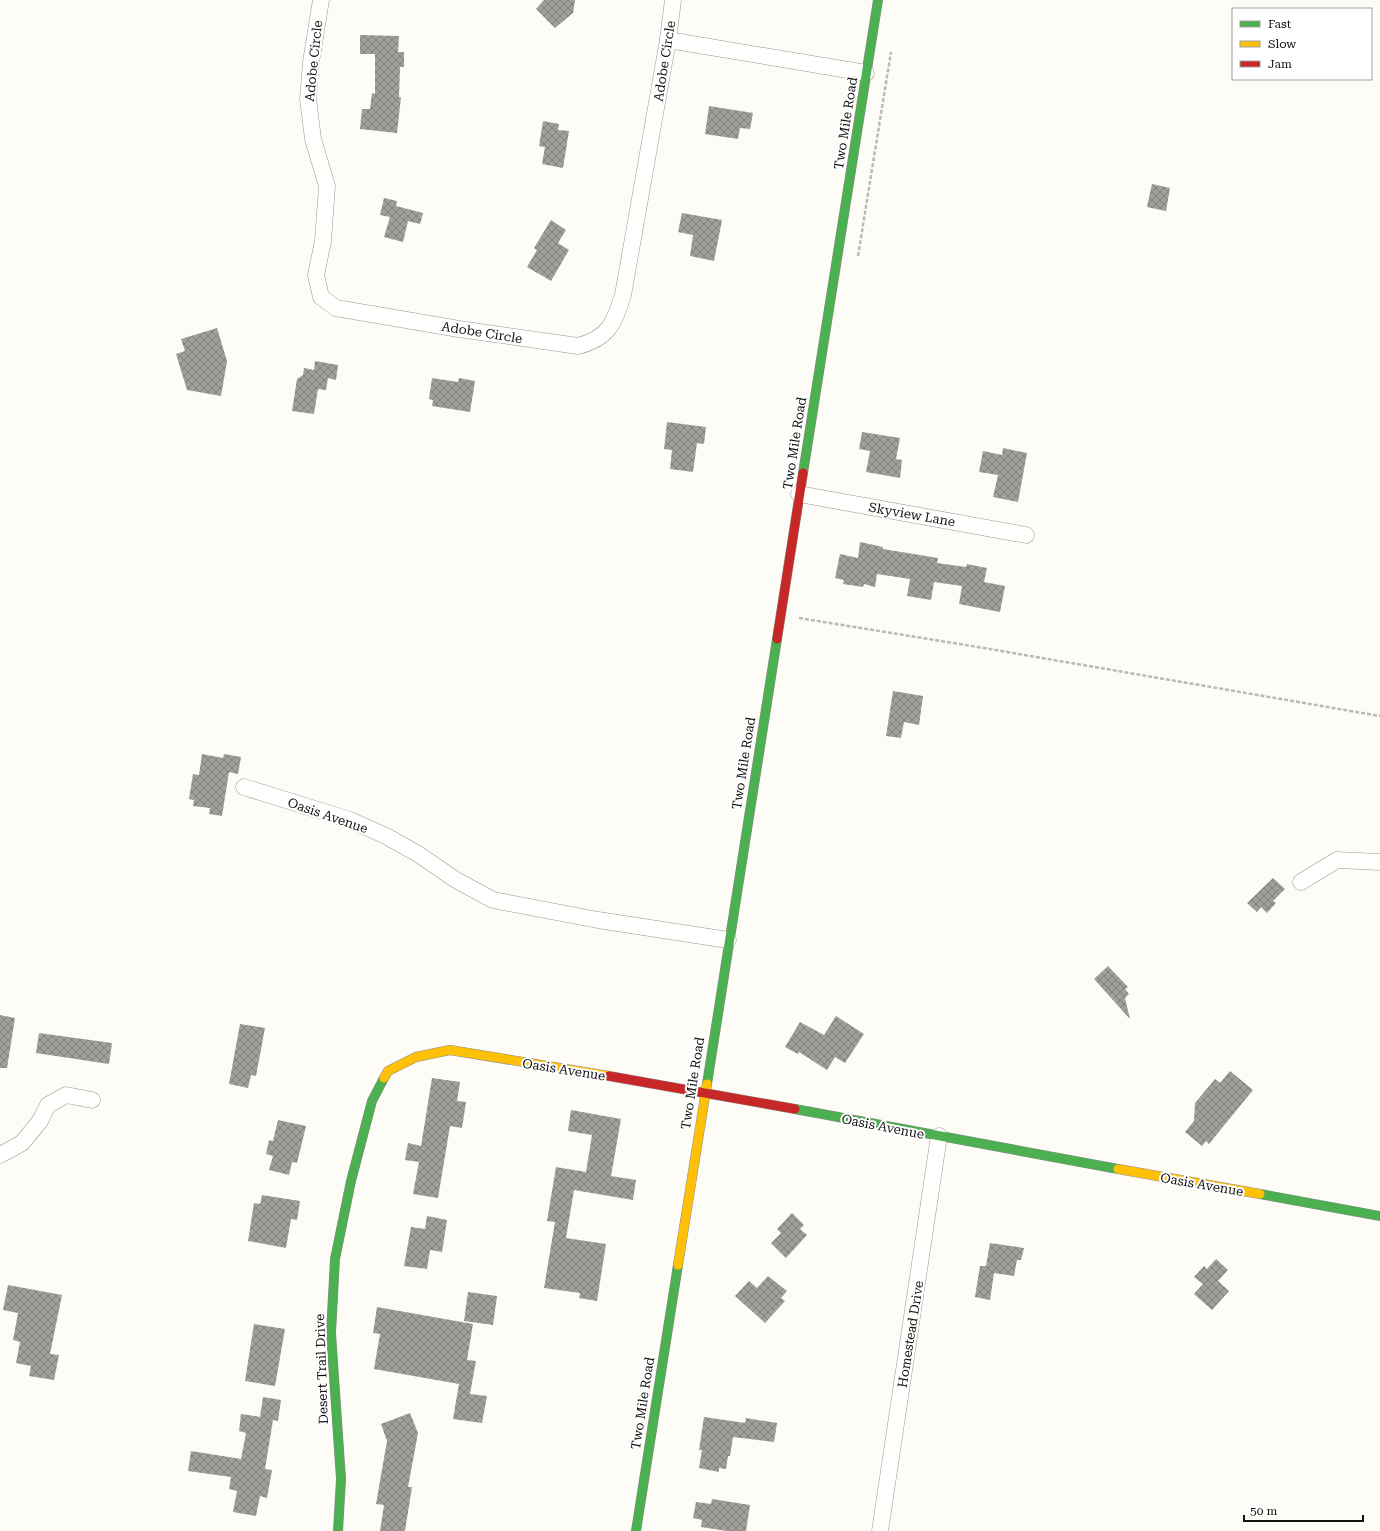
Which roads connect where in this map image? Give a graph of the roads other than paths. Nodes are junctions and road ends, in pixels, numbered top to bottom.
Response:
1 (321, 0) edge
2 (673, 0) edge
3 (878, 0) edge
4 (668, 40) junction
5 (866, 73) junction
6 (799, 494) junction
7 (1026, 535) dead end
8 (244, 787) dead end
9 (1380, 862) edge
10 (1301, 882) dead end
11 (728, 940) junction
12 (388, 1071) joint
13 (704, 1093) junction
14 (92, 1100) dead end
15 (939, 1136) junction
16 (0, 1155) edge
17 (1380, 1216) edge
18 (338, 1531) edge
19 (636, 1531) edge
20 (880, 1531) edge

1 - 4 street, Adobe Circle
2 - 4 street, Adobe Circle
3 - 5 main road, Two Mile Road
4 - 5 street
5 - 6 main road, Two Mile Road
6 - 7 street, Skyview Lane
6 - 11 main road, Two Mile Road
8 - 11 street, Oasis Avenue
9 - 10 street
11 - 13 main road, Two Mile Road
12 - 13 main road, Oasis Avenue
12 - 18 main road, Desert Trail Drive
13 - 15 main road, Oasis Avenue
13 - 19 main road, Two Mile Road
14 - 16 street
15 - 17 main road, Oasis Avenue
15 - 20 street, Homestead Drive

